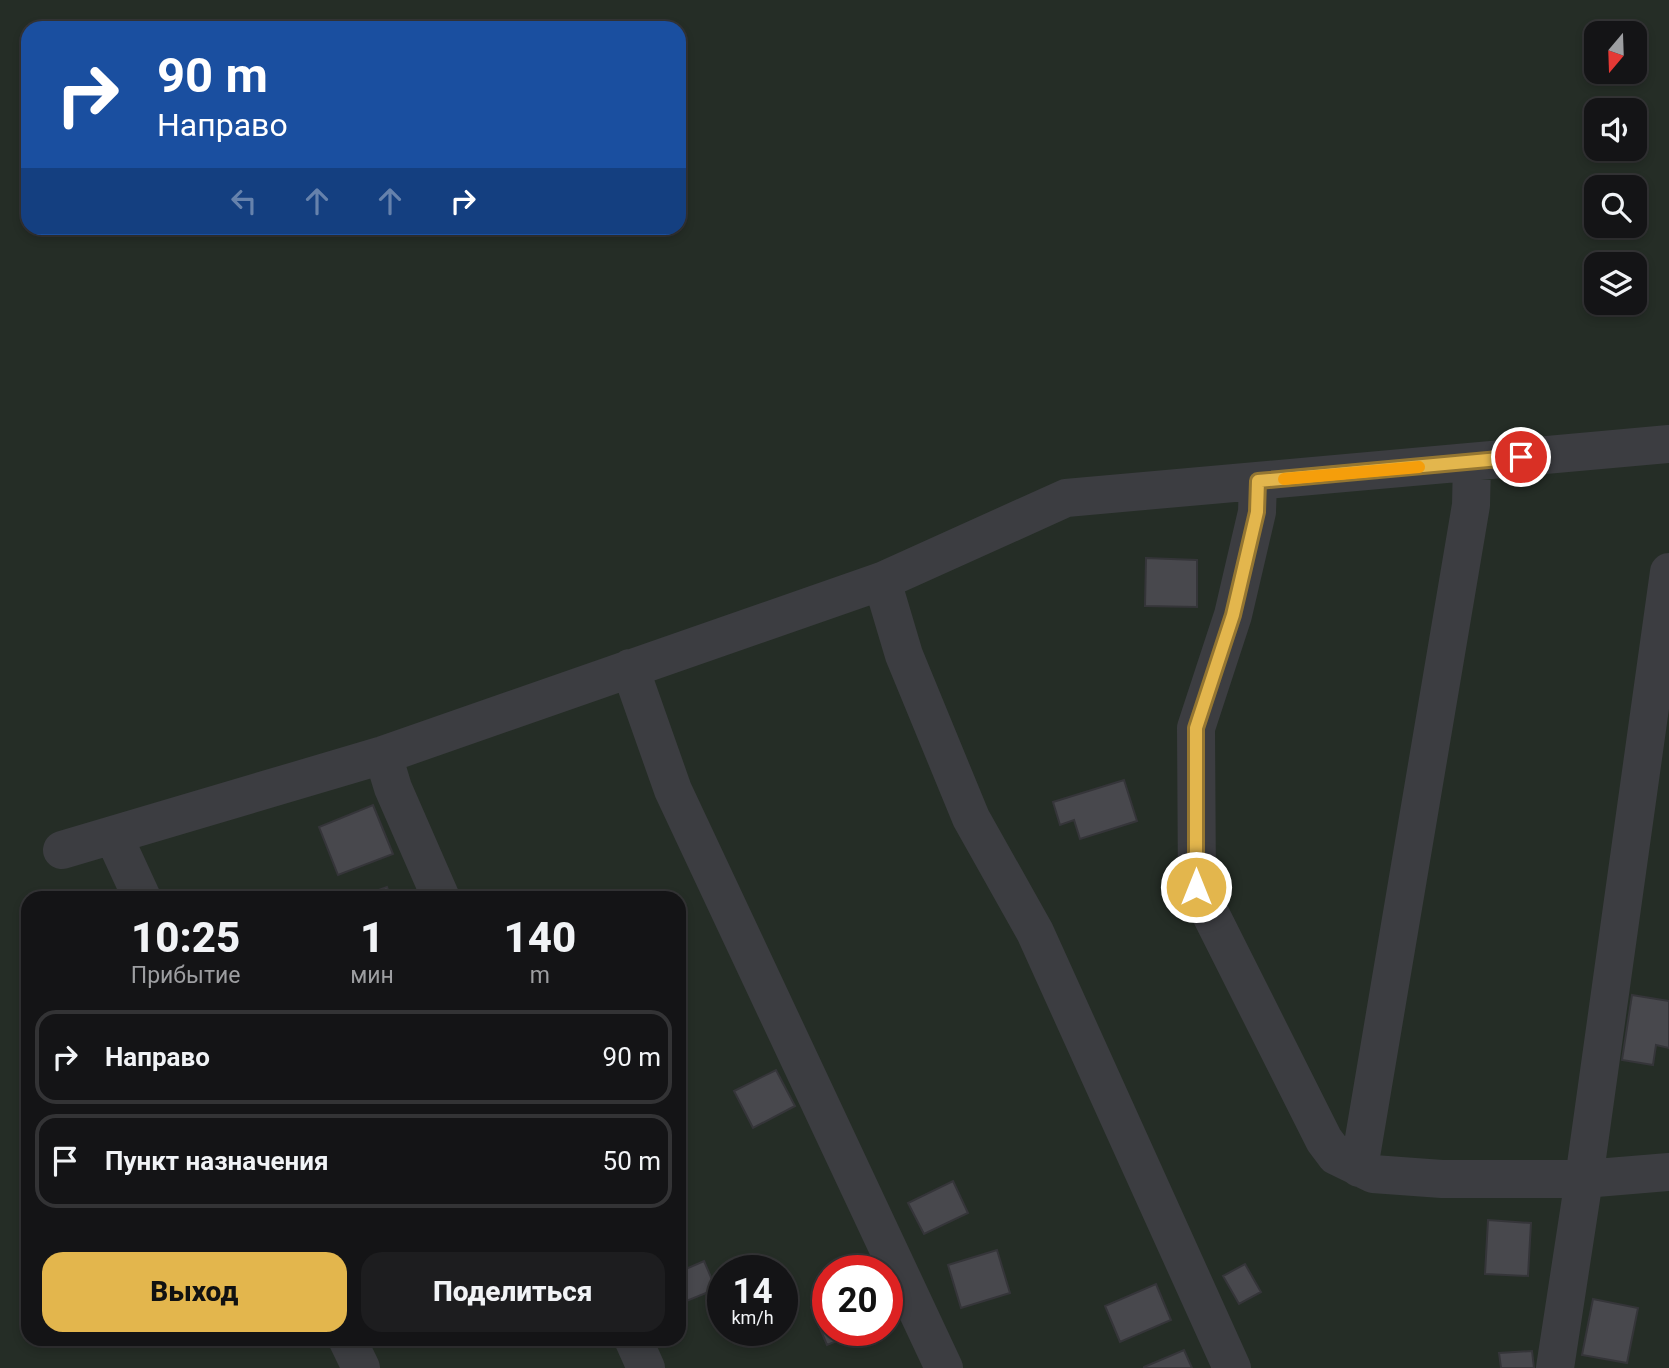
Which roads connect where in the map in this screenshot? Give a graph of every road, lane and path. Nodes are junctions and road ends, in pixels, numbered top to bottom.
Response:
1 (1669, 444) edge
2 (1472, 462) junction
3 (1258, 481) junction
4 (1669, 572) edge
5 (882, 581) junction
6 (630, 668) junction
7 (383, 755) junction
8 (113, 835) junction
9 (62, 850) dead end
10 (139, 891) edge
11 (438, 891) edge
12 (1359, 1168) junction
13 (1669, 1172) edge
14 (1584, 1179) junction
15 (350, 1346) edge
16 (637, 1346) edge
17 (361, 1368) edge
18 (646, 1368) edge
19 (944, 1368) edge
20 (1232, 1368) edge
21 (1555, 1368) edge

1 - 2 lane
2 - 3 lane
2 - 12 lane
3 - 5 lane
3 - 12 lane
4 - 14 lane
5 - 6 lane
5 - 20 lane
6 - 7 lane
6 - 19 lane
7 - 8 lane
7 - 11 lane
8 - 9 lane
8 - 10 lane
12 - 14 lane
13 - 14 lane
14 - 21 lane
15 - 17 lane
16 - 18 lane

